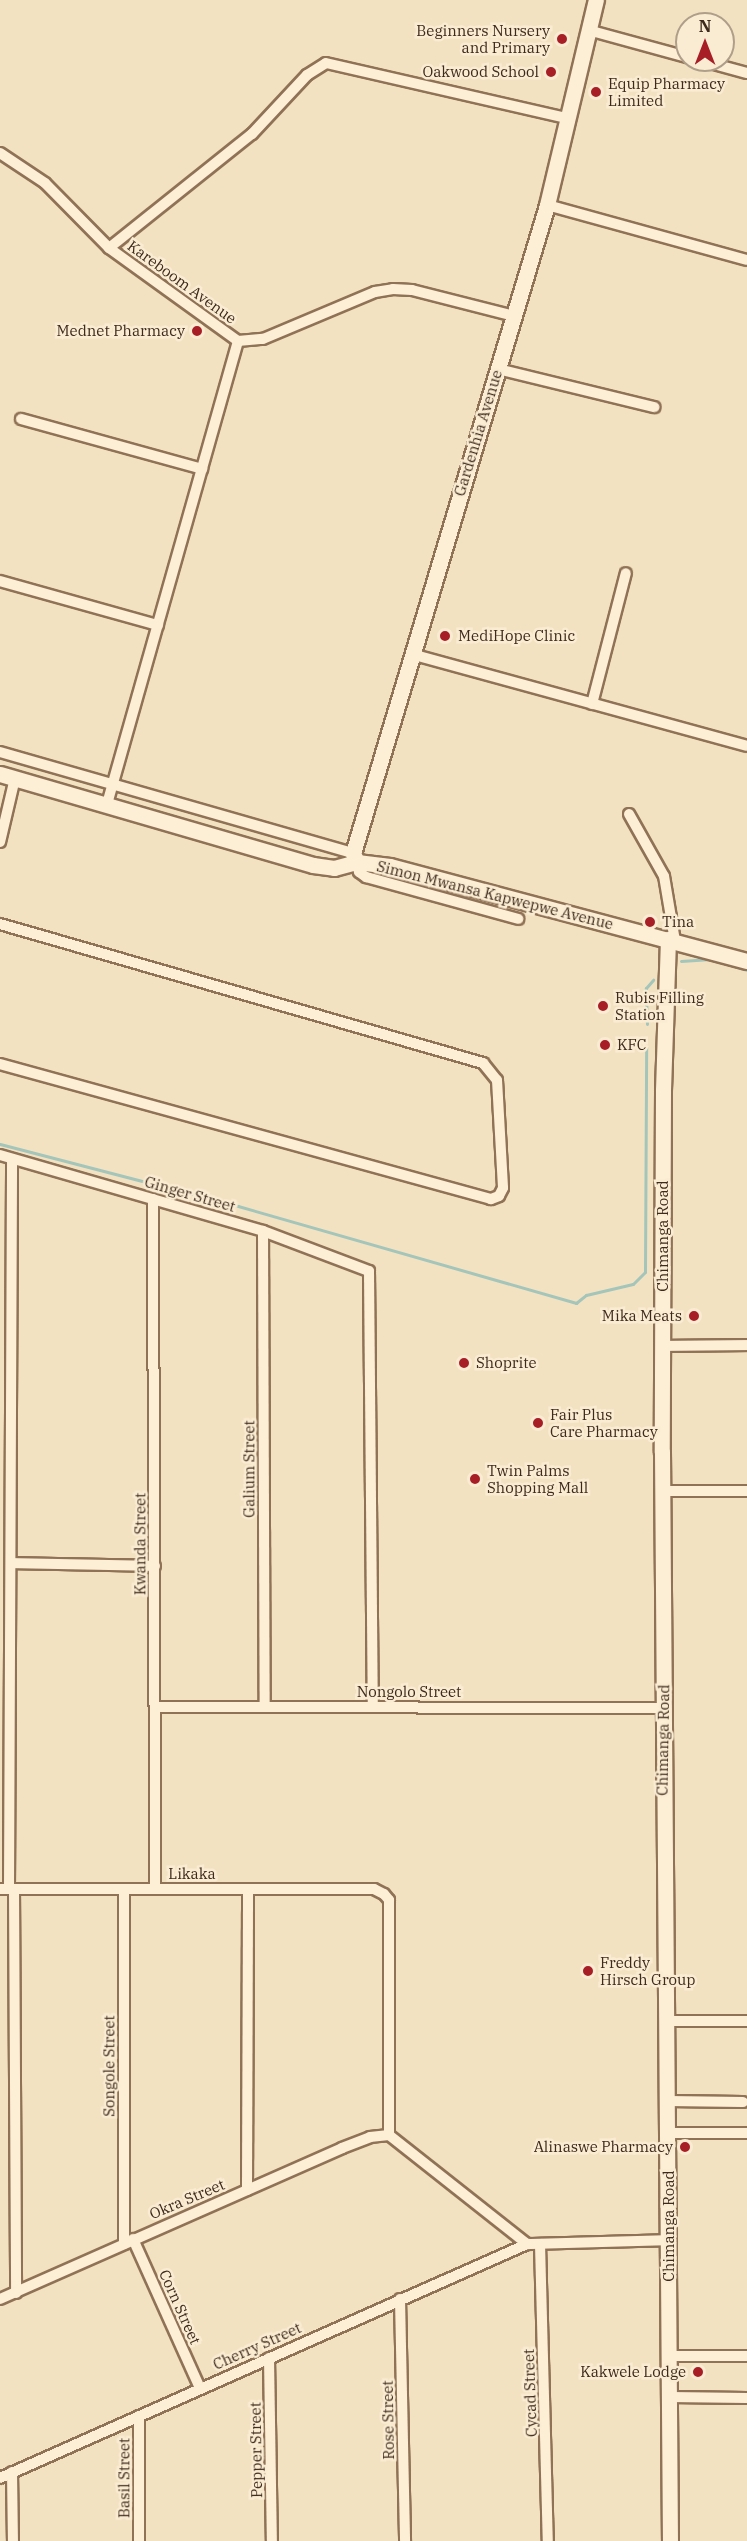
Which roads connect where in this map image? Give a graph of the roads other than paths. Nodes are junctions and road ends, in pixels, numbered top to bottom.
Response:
1 (596, 0) edge
2 (588, 30) junction
3 (675, 54) edge
4 (567, 118) junction
5 (0, 153) edge
6 (547, 205) junction
7 (109, 248) junction
8 (747, 260) edge
9 (514, 316) junction
10 (238, 341) junction
11 (498, 369) junction
12 (654, 407) dead end
13 (21, 419) dead end
14 (202, 470) junction
15 (626, 573) dead end
16 (0, 580) edge
17 (158, 625) junction
18 (411, 654) junction
19 (592, 704) junction
20 (747, 746) edge
21 (0, 752) edge
22 (0, 774) edge
23 (15, 778) junction
24 (111, 786) junction
25 (107, 804) junction
26 (629, 814) dead end
27 (0, 842) edge
28 (355, 858) junction
29 (518, 919) dead end
30 (0, 924) edge
31 (672, 940) junction
32 (747, 961) edge
33 (0, 1064) edge
34 (0, 1155) edge
35 (12, 1159) junction
36 (153, 1199) junction
37 (263, 1231) junction
38 (747, 1345) edge
39 (662, 1346) junction
40 (5, 1486) edge
41 (663, 1491) junction
42 (747, 1491) edge
43 (12, 1563) junction
44 (155, 1566) junction
45 (155, 1707) junction
46 (265, 1707) junction
47 (373, 1707) junction
48 (664, 1708) junction
49 (8, 1889) edge
50 (124, 1889) junction
51 (155, 1889) junction
52 (248, 1890) junction
53 (665, 2020) junction
54 (747, 2021) edge
55 (668, 2101) junction
56 (742, 2102) dead end
57 (669, 2133) junction
58 (747, 2133) edge
59 (389, 2135) junction
60 (247, 2190) junction
61 (128, 2241) junction
62 (668, 2241) junction
63 (527, 2244) junction
64 (540, 2244) junction
65 (16, 2293) junction
66 (0, 2299) edge
67 (400, 2299) junction
68 (671, 2356) junction
69 (747, 2356) edge
70 (269, 2358) junction
71 (200, 2388) junction
72 (670, 2397) junction
73 (747, 2398) edge
74 (139, 2416) junction
75 (12, 2472) junction
76 (0, 2478) edge
77 (13, 2541) edge
78 (139, 2541) edge
79 (272, 2541) edge
80 (405, 2541) edge
81 (548, 2541) edge
82 (670, 2541) edge

1 - 2 main road, Gardenhia Avenue
2 - 3 street
2 - 4 main road, Gardenhia Avenue
4 - 6 main road, Gardenhia Avenue
4 - 7 street
5 - 7 street, Kareboom Avenue
6 - 8 street
6 - 9 main road, Gardenhia Avenue
7 - 10 street, Kareboom Avenue
9 - 10 street, Kareboom Avenue
9 - 11 main road, Gardenhia Avenue
10 - 14 street
11 - 12 street
11 - 18 main road, Gardenhia Avenue
13 - 14 street
14 - 17 street
15 - 19 street
16 - 17 street
17 - 24 street
18 - 19 street
18 - 28 main road, Gardenhia Avenue
19 - 20 street
21 - 24 street
22 - 23 main road, Simon Mwansa Kapwepwe Avenue
23 - 25 main road, Simon Mwansa Kapwepwe Avenue
23 - 27 street
24 - 25 street
24 - 28 street
25 - 28 main road, Simon Mwansa Kapwepwe Avenue
26 - 31 street
28 - 29 street
28 - 31 main road, Simon Mwansa Kapwepwe Avenue
30 - 33 street
31 - 32 main road, Simon Mwansa Kapwepwe Avenue
31 - 39 main road, Chimanga Road
34 - 35 street, Ginger Street
35 - 36 street, Ginger Street
35 - 40 street
36 - 37 street, Ginger Street
36 - 44 street, Kwanda Street
37 - 46 street, Galium Street
37 - 47 street, Ginger Street
38 - 39 street
39 - 41 main road, Chimanga Road
40 - 43 street
41 - 42 street
41 - 48 main road, Chimanga Road
43 - 44 street
43 - 49 street
44 - 45 street, Kwanda Street
45 - 46 street, Nongolo Street
45 - 51 street, Kwanda Street
46 - 47 street, Nongolo Street
47 - 48 street, Nongolo Street
48 - 53 main road, Chimanga Road
49 - 50 street, Likaka
49 - 65 street
50 - 51 street, Likaka
50 - 61 street, Songole Street
51 - 52 street, Likaka
52 - 59 street, Likaka
52 - 60 street
53 - 54 street
53 - 55 main road, Chimanga Road
55 - 56 street
55 - 57 main road, Chimanga Road
57 - 58 street
57 - 62 main road, Chimanga Road
59 - 60 street, Okra Street
59 - 63 street
60 - 61 street, Okra Street
61 - 65 street, Okra Street
61 - 71 street, Corn Street
62 - 64 street
62 - 68 main road, Chimanga Road
63 - 64 street
63 - 67 street, Cherry Street
64 - 81 street, Cycad Street
65 - 66 street, Okra Street
67 - 70 street, Cherry Street
67 - 80 street, Rose Street
68 - 69 street
68 - 72 main road, Chimanga Road
70 - 71 street, Cherry Street
70 - 79 street, Pepper Street
71 - 74 street, Cherry Street
72 - 73 street
72 - 82 main road, Chimanga Road
74 - 75 street, Cherry Street
74 - 78 street, Basil Street
75 - 76 street, Cherry Street
75 - 77 street

